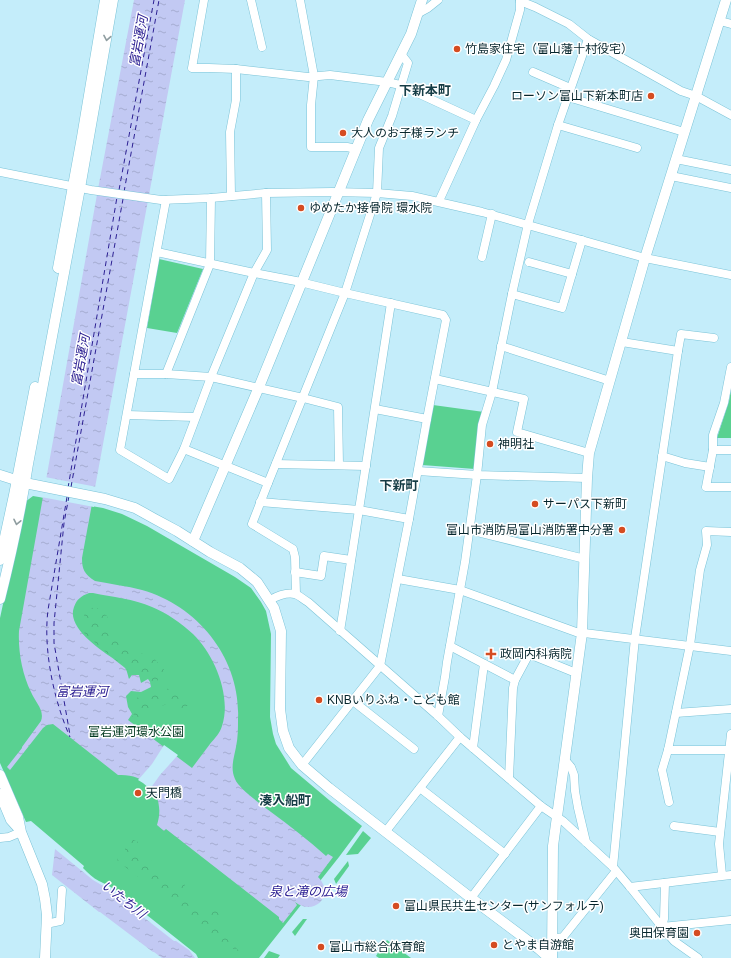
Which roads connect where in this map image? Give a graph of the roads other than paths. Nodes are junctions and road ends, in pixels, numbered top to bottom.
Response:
1 (105, 0) edge
2 (113, 0) edge
3 (204, 0) edge
4 (251, 0) edge
5 (300, 0) edge
6 (422, 0) edge
7 (438, 0) edge
8 (726, 0) edge
9 (520, 1) edge
10 (417, 14) junction
11 (720, 21) junction
12 (731, 24) edge
13 (588, 39) junction
14 (262, 47) dead end
15 (401, 54) junction
16 (236, 69) junction
17 (533, 72) dead end
18 (314, 76) junction
19 (387, 82) junction
20 (400, 85) junction
21 (570, 88) junction
22 (696, 96) junction
23 (568, 97) junction
24 (731, 115) edge
25 (476, 120) junction
26 (558, 125) junction
27 (684, 132) junction
28 (637, 148) dead end
29 (356, 149) junction
30 (676, 159) junction
31 (731, 170) edge
32 (0, 172) edge
33 (671, 176) junction
34 (76, 187) junction
35 (731, 188) edge
36 (266, 193) junction
37 (338, 193) junction
38 (377, 193) junction
39 (231, 196) junction
40 (211, 198) junction
41 (166, 200) junction
42 (439, 201) junction
43 (492, 214) junction
44 (528, 224) junction
45 (582, 240) junction
46 (157, 252) junction
47 (482, 257) dead end
48 (645, 258) junction
49 (529, 262) dead end
50 (210, 264) junction
51 (254, 273) junction
52 (572, 274) junction
53 (731, 275) edge
54 (301, 282) junction
55 (345, 293) junction
56 (512, 294) junction
57 (391, 303) junction
58 (714, 338) dead end
59 (622, 342) junction
60 (501, 346) junction
61 (678, 351) junction
62 (731, 367) edge
63 (134, 374) junction
64 (166, 374) junction
65 (211, 377) junction
66 (435, 379) junction
67 (610, 382) junction
68 (259, 387) junction
69 (492, 392) junction
70 (303, 398) junction
71 (375, 409) junction
72 (127, 415) junction
73 (195, 417) junction
74 (427, 419) junction
75 (184, 449) junction
76 (713, 450) junction
77 (731, 450) edge
78 (589, 454) junction
79 (662, 456) junction
80 (276, 464) junction
81 (339, 465) junction
82 (366, 466) junction
83 (226, 467) junction
84 (710, 467) junction
85 (418, 471) junction
86 (0, 475) edge
87 (477, 475) junction
88 (588, 478) junction
89 (21, 482) junction
90 (268, 483) junction
91 (731, 487) edge
92 (260, 502) junction
93 (359, 510) junction
94 (409, 519) junction
95 (469, 530) junction
96 (731, 532) edge
97 (193, 541) junction
98 (585, 559) junction
99 (0, 560) edge
100 (351, 560) junction
101 (295, 572) junction
102 (398, 579) junction
103 (460, 590) junction
104 (296, 594) junction
105 (0, 599) edge
106 (270, 600) junction
107 (340, 631) junction
108 (582, 633) junction
109 (635, 638) junction
110 (690, 645) junction
111 (450, 646) junction
112 (731, 651) edge
113 (484, 664) junction
114 (380, 666) junction
115 (576, 673) junction
116 (515, 680) junction
117 (353, 701) junction
118 (731, 709) edge
119 (676, 713) junction
120 (438, 716) junction
121 (731, 734) edge
122 (460, 737) junction
123 (473, 748) junction
124 (414, 749) dead end
125 (668, 750) junction
126 (729, 750) junction
127 (565, 760) junction
128 (302, 765) junction
129 (0, 775) edge
130 (509, 778) junction
131 (420, 788) junction
132 (0, 794) edge
133 (669, 802) dead end
134 (541, 806) junction
135 (557, 817) junction
136 (674, 826) dead end
137 (386, 831) junction
138 (720, 832) junction
139 (23, 837) junction
140 (0, 838) edge
141 (586, 843) junction
142 (505, 854) junction
143 (614, 869) junction
144 (722, 875) junction
145 (731, 875) edge
146 (665, 883) junction
147 (630, 887) junction
148 (62, 890) dead end
149 (471, 898) junction
150 (731, 920) edge
151 (46, 924) junction
152 (662, 928) junction
153 (552, 939) junction
154 (695, 957) edge
155 (45, 958) edge
156 (549, 958) edge
157 (552, 958) edge

1 - 34 street
2 -> 34 street
3 - 16 street
4 - 14 street
5 - 18 street
6 - 10 street
7 - 10 street
8 - 11 street
9 - 13 street
9 - 25 street
10 - 15 street
11 - 12 street
11 - 22 street
13 - 21 street
13 - 22 street
15 - 19 street
15 - 20 street
16 - 18 street
16 - 39 street
17 - 21 street
18 - 19 street
18 - 29 street
19 - 20 street
19 - 29 street
20 - 25 street
20 - 38 street
21 - 23 street
22 - 24 street
22 - 27 street
23 - 26 street
23 - 27 street
25 - 42 street
26 - 28 street
26 - 44 street
27 - 30 street
29 - 37 street
30 - 31 street
30 - 33 street
32 - 34 street
33 - 35 street
33 - 48 street
34 - 41 street
34 - 89 street
36 - 37 street
36 - 39 street
36 - 51 street
37 - 38 street
37 - 54 street
38 - 42 street
38 - 55 street
39 - 40 street
40 - 41 street
40 - 50 street
41 - 46 street
42 - 43 street
43 - 44 street
43 - 47 street
44 - 45 street
44 - 56 street
45 - 48 street
45 - 52 street
46 - 50 street
46 - 63 street
48 - 53 street
48 - 59 street
49 - 52 street
50 - 51 street
50 - 64 street
51 - 54 street
51 - 65 street
52 - 56 street
54 - 55 street
54 - 68 street
55 - 57 street
55 - 70 street
56 - 60 street
57 - 66 street
57 - 71 street
58 - 61 street
59 - 61 street
59 - 67 street
60 - 67 street
60 - 69 street
61 - 79 street
62 - 76 street
63 - 64 street
63 - 72 street
64 - 65 street
65 - 68 street
65 - 73 street
66 - 69 street
66 - 74 street
67 - 78 street
68 - 70 street
68 - 83 street
69 - 78 street
69 - 87 street
70 - 80 street
70 - 81 street
71 - 74 street
71 - 82 street
72 - 73 street
72 - 75 street
73 - 75 street
74 - 85 street
75 - 83 street
76 - 77 street
76 - 84 street
78 - 88 street
79 - 84 street
79 - 109 street
80 - 81 street
80 - 90 street
81 - 82 street
82 - 93 street
83 - 90 street
83 - 97 street
84 - 91 street
85 - 87 street
85 - 94 street
86 - 89 street
87 - 88 street
87 - 95 street
88 - 98 street
89 - 97 street
89 - 99 street
89 -> 105 street
90 - 92 street
92 - 93 street
92 - 101 street
93 - 94 street
93 - 100 street
94 - 102 street
95 - 98 street
95 - 103 street
96 - 110 street
97 - 106 street
98 - 108 street
100 - 101 street
100 - 107 street
101 - 104 street
102 - 103 street
102 - 114 street
103 - 108 street
103 - 111 street
104 - 106 street
104 - 107 street
106 - 128 street
107 - 114 street
108 - 109 street
108 - 115 street
109 - 110 street
109 - 143 street
110 - 112 street
110 - 119 street
111 - 113 street
111 - 120 street
113 - 116 street
113 - 123 street
114 - 117 street
114 - 120 street
115 - 116 street
115 - 127 street
116 - 130 street
117 - 124 street
117 - 128 street
118 - 119 street
119 - 125 street
120 - 122 street
121 - 126 street
122 - 123 street
122 - 131 street
123 - 130 street
125 - 126 street
125 - 133 street
126 - 138 street
127 - 135 street
127 - 141 street
128 - 137 street
129 - 139 street
130 - 134 street
131 - 137 street
131 - 142 street
132 - 139 street
134 - 135 street
134 - 142 street
135 - 141 street
135 - 153 street
136 - 138 street
137 - 149 street
138 - 144 street
139 - 140 street
139 - 151 street
141 - 143 street
142 - 149 street
143 - 147 street
143 - 153 street
144 - 145 street
144 - 146 street
146 - 147 street
146 - 152 street
147 - 152 street
148 - 151 street
149 - 156 street
150 - 152 street
151 - 155 street
152 - 154 street
153 - 157 street

